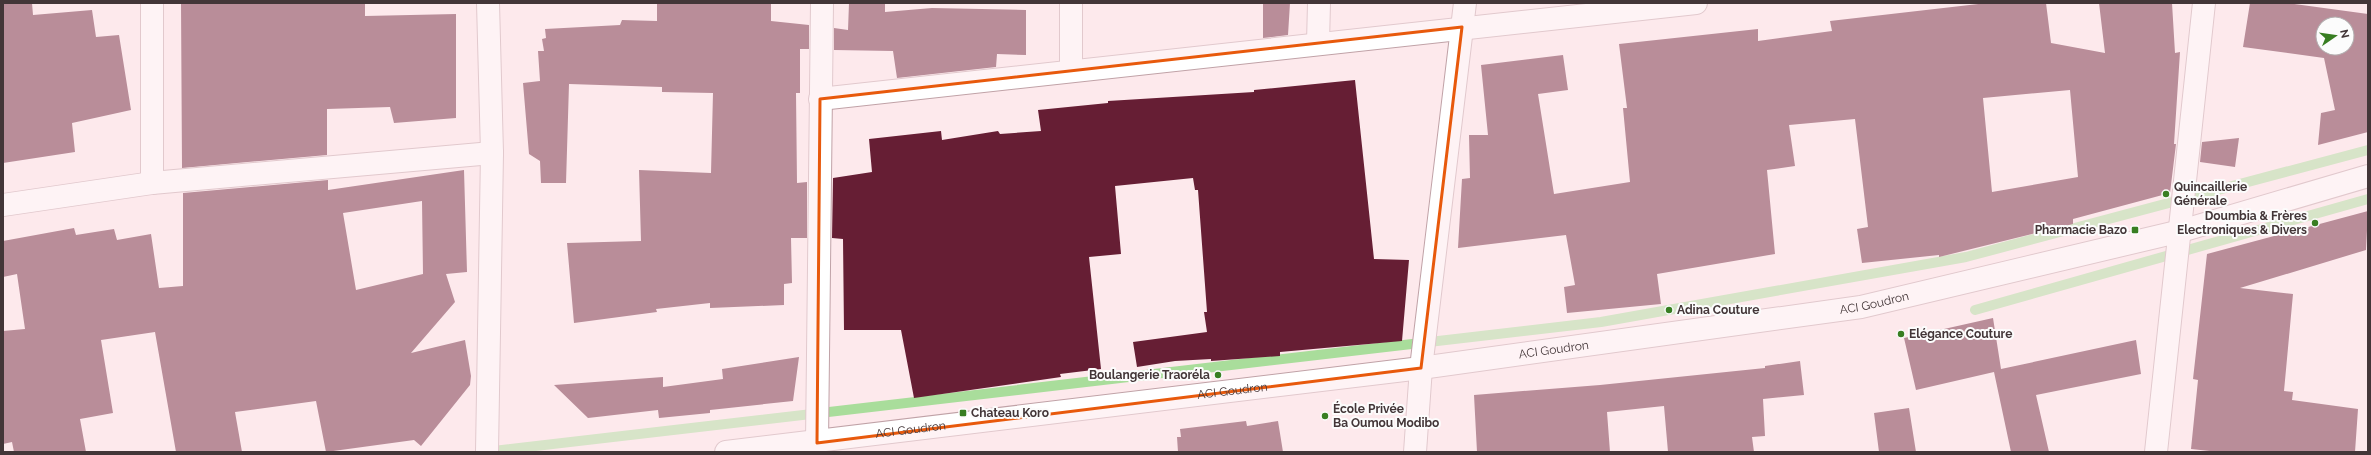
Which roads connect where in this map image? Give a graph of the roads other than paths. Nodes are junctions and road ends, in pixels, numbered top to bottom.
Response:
1 (152, 3) edge
2 (488, 3) edge
3 (822, 3) edge
4 (1071, 3) edge
5 (1319, 3) edge
6 (1465, 3) edge
7 (1696, 3) edge
8 (2204, 3) edge
9 (1462, 27) junction
10 (1318, 44) junction
11 (1071, 71) junction
12 (820, 99) junction
13 (492, 153) junction
14 (2368, 176) edge
15 (152, 183) junction
16 (3, 205) edge
17 (2181, 231) junction
18 (1421, 368) junction
19 (817, 443) junction
20 (487, 452) edge
21 (726, 452) edge
22 (1416, 452) edge
23 (2156, 452) edge

1 - 15 street
2 - 13 street
3 - 12 street
4 - 11 street
5 - 10 street
6 - 9 street
7 - 9 street
8 - 17 street
9 - 10 street
9 - 18 street
10 - 11 street
11 - 12 street
12 - 19 street
13 - 15 street
13 - 20 street
14 - 17 street, ACI Goudron
15 - 16 street
17 - 18 street, ACI Goudron
17 - 23 street
18 - 19 street, ACI Goudron
18 - 22 street
19 - 21 street, ACI Goudron

